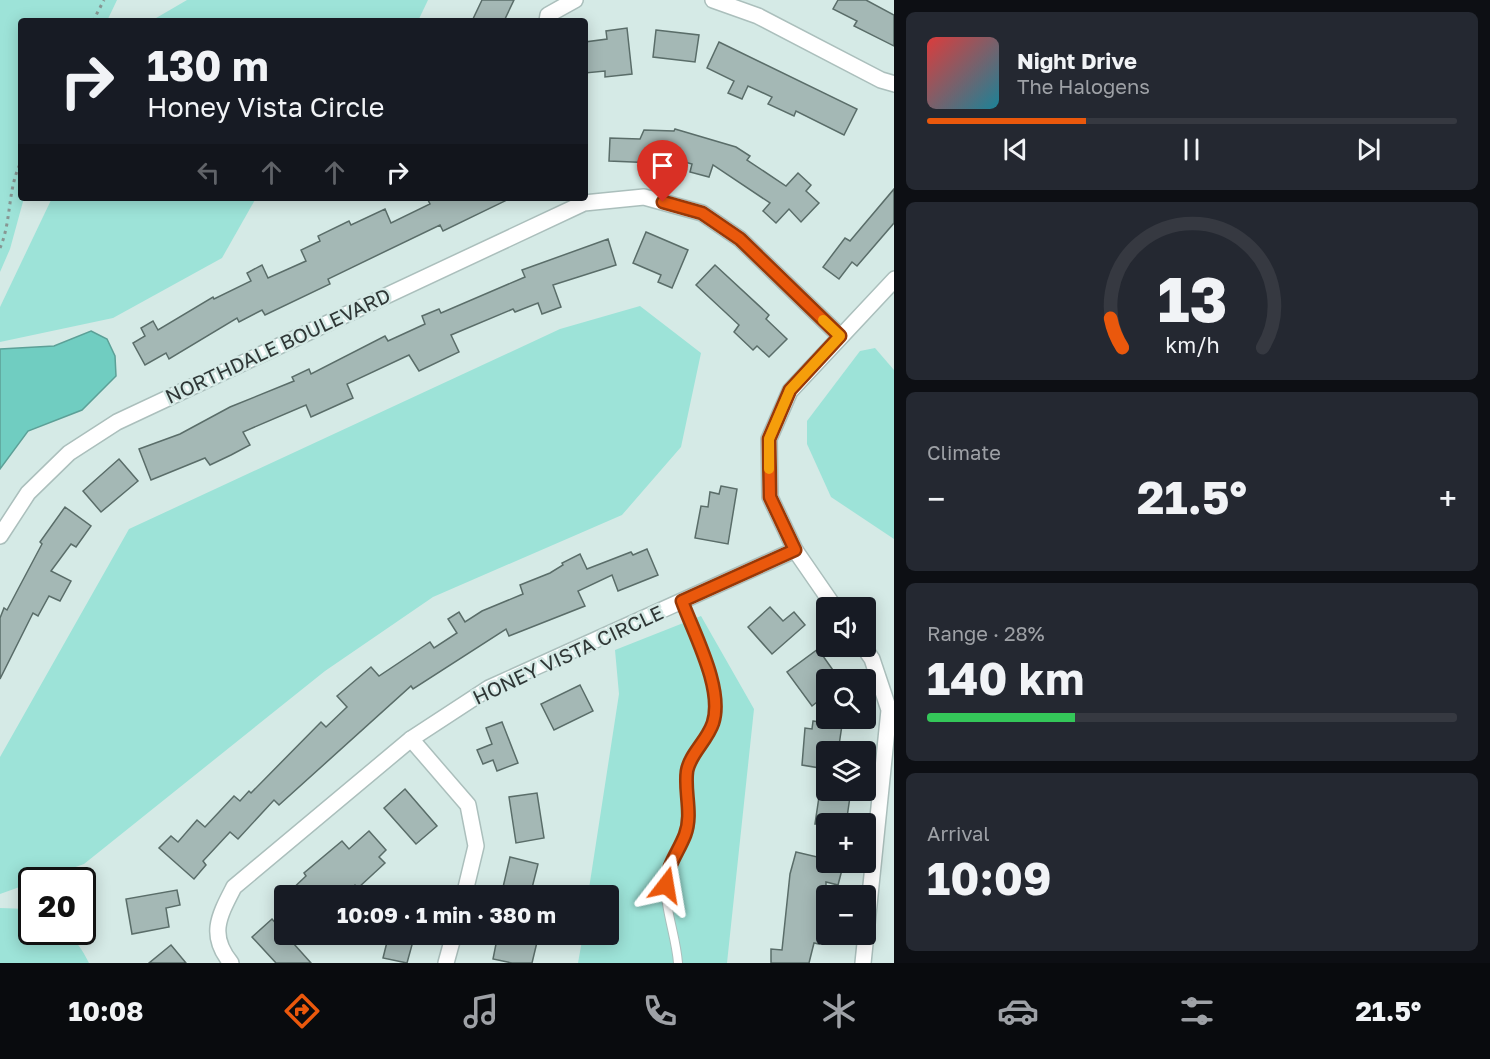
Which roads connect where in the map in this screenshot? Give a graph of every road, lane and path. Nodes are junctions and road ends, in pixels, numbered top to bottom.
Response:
1 (104, 0) edge
2 (575, 0) edge
3 (713, 0) edge
4 (95, 18) edge
5 (547, 18) edge
6 (894, 84) edge
7 (18, 168) edge
8 (583, 201) edge
9 (588, 201) edge
10 (0, 248) edge
11 (894, 279) edge
12 (840, 336) junction
13 (0, 536) edge
14 (795, 550) junction
15 (828, 597) edge
16 (682, 601) junction
17 (871, 657) edge
18 (411, 739) junction
19 (467, 885) edge
20 (451, 945) edge
21 (231, 963) edge
22 (446, 963) edge
23 (678, 963) edge
24 (863, 963) edge

1 - 4 path
2 - 5 street
3 - 6 street
7 - 10 path
8 - 13 street, NORTHDALE BOULEVARD
9 - 12 street, NORTHDALE BOULEVARD
11 - 12 street
12 - 14 street
14 - 15 street
14 - 16 street, HONEY VISTA CIRCLE
16 - 18 street, HONEY VISTA CIRCLE
16 - 23 lane
17 - 24 street
18 - 19 street
18 - 21 street, HONEY VISTA CIRCLE
20 - 22 street

